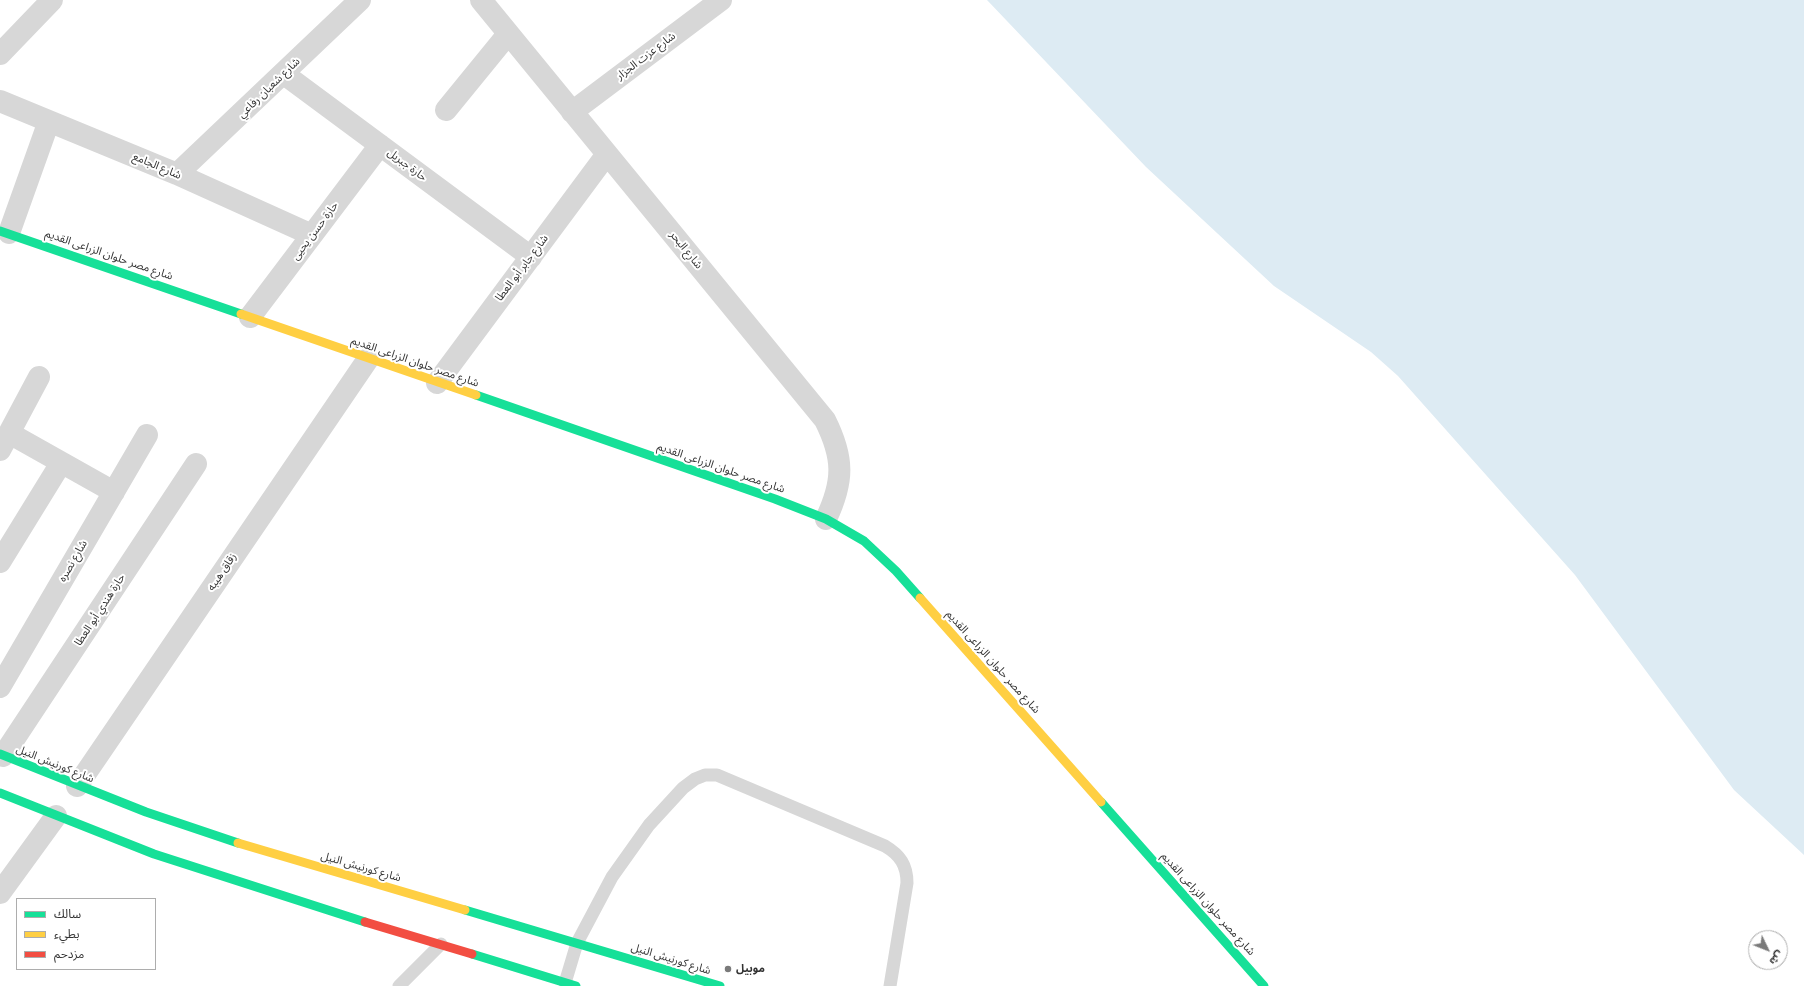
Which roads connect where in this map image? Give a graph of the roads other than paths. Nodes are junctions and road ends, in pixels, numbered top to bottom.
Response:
1 (52, 0) edge
2 (360, 0) edge
3 (721, 0) edge
4 (486, 2) edge
5 (508, 34) junction
6 (0, 54) edge
7 (284, 74) junction
8 (0, 101) edge
9 (446, 110) dead end
10 (572, 112) junction
11 (49, 121) junction
12 (380, 145) junction
13 (607, 154) junction
14 (177, 174) junction
15 (4, 232) edge
16 (312, 235) junction
17 (531, 257) junction
18 (250, 317) junction
19 (368, 359) junction
20 (40, 377) dead end
21 (437, 383) junction
22 (147, 435) dead end
23 (4, 442) edge
24 (61, 462) junction
25 (196, 464) dead end
26 (114, 492) junction
27 (826, 519) junction
28 (0, 562) edge
29 (0, 687) edge
30 (2, 755) edge
31 (77, 786) junction
32 (0, 793) edge
33 (56, 816) junction
34 (0, 893) edge
35 (577, 943) junction
36 (441, 944) junction
37 (571, 984) edge
38 (399, 986) edge
39 (720, 986) edge
40 (890, 986) edge
41 (1264, 986) edge

1 - 6 street
2 - 7 street, شارع شعبان رفاعي
3 - 10 street, شارع عزت الجزار
4 - 5 street, شارع البحر
5 - 9 street
5 - 10 street, شارع البحر
7 - 12 street, حارة جبريل
7 - 14 street, شارع شعبان رفاعي
8 - 11 street, شارع الجامع
10 - 13 street, شارع البحر
11 - 14 street, شارع الجامع
11 - 15 street
12 - 16 street, حارة حسن يحيى
12 - 17 street, حارة جبريل
13 - 17 street, شارع جابر أبو العطا
13 - 27 street, شارع البحر
14 - 16 street, شارع الجامع
15 - 18 main road, شارع مصر حلوان الزراعى القديم
16 - 18 street, حارة حسن يحيى
17 - 21 street, شارع جابر أبو العطا
18 - 19 main road, شارع مصر حلوان الزراعى القديم
19 - 21 main road, شارع مصر حلوان الزراعى القديم
19 - 31 street, زقاق هيبه
20 - 23 street
21 - 27 main road, شارع مصر حلوان الزراعى القديم
22 - 26 street, شارع نصره
23 - 24 street
24 - 26 street
24 - 28 street
25 - 30 street, حارة هندي أبو العطا
26 - 29 street, شارع نصره
27 - 41 main road, شارع مصر حلوان الزراعى القديم
30 - 31 main road, شارع كورنيش النيل
31 - 35 main road, شارع كورنيش النيل
32 - 33 main road
33 - 34 street
33 - 36 main road
35 - 37 lane
35 - 39 main road, شارع كورنيش النيل
35 - 40 lane
36 - 37 main road
36 - 38 lane

